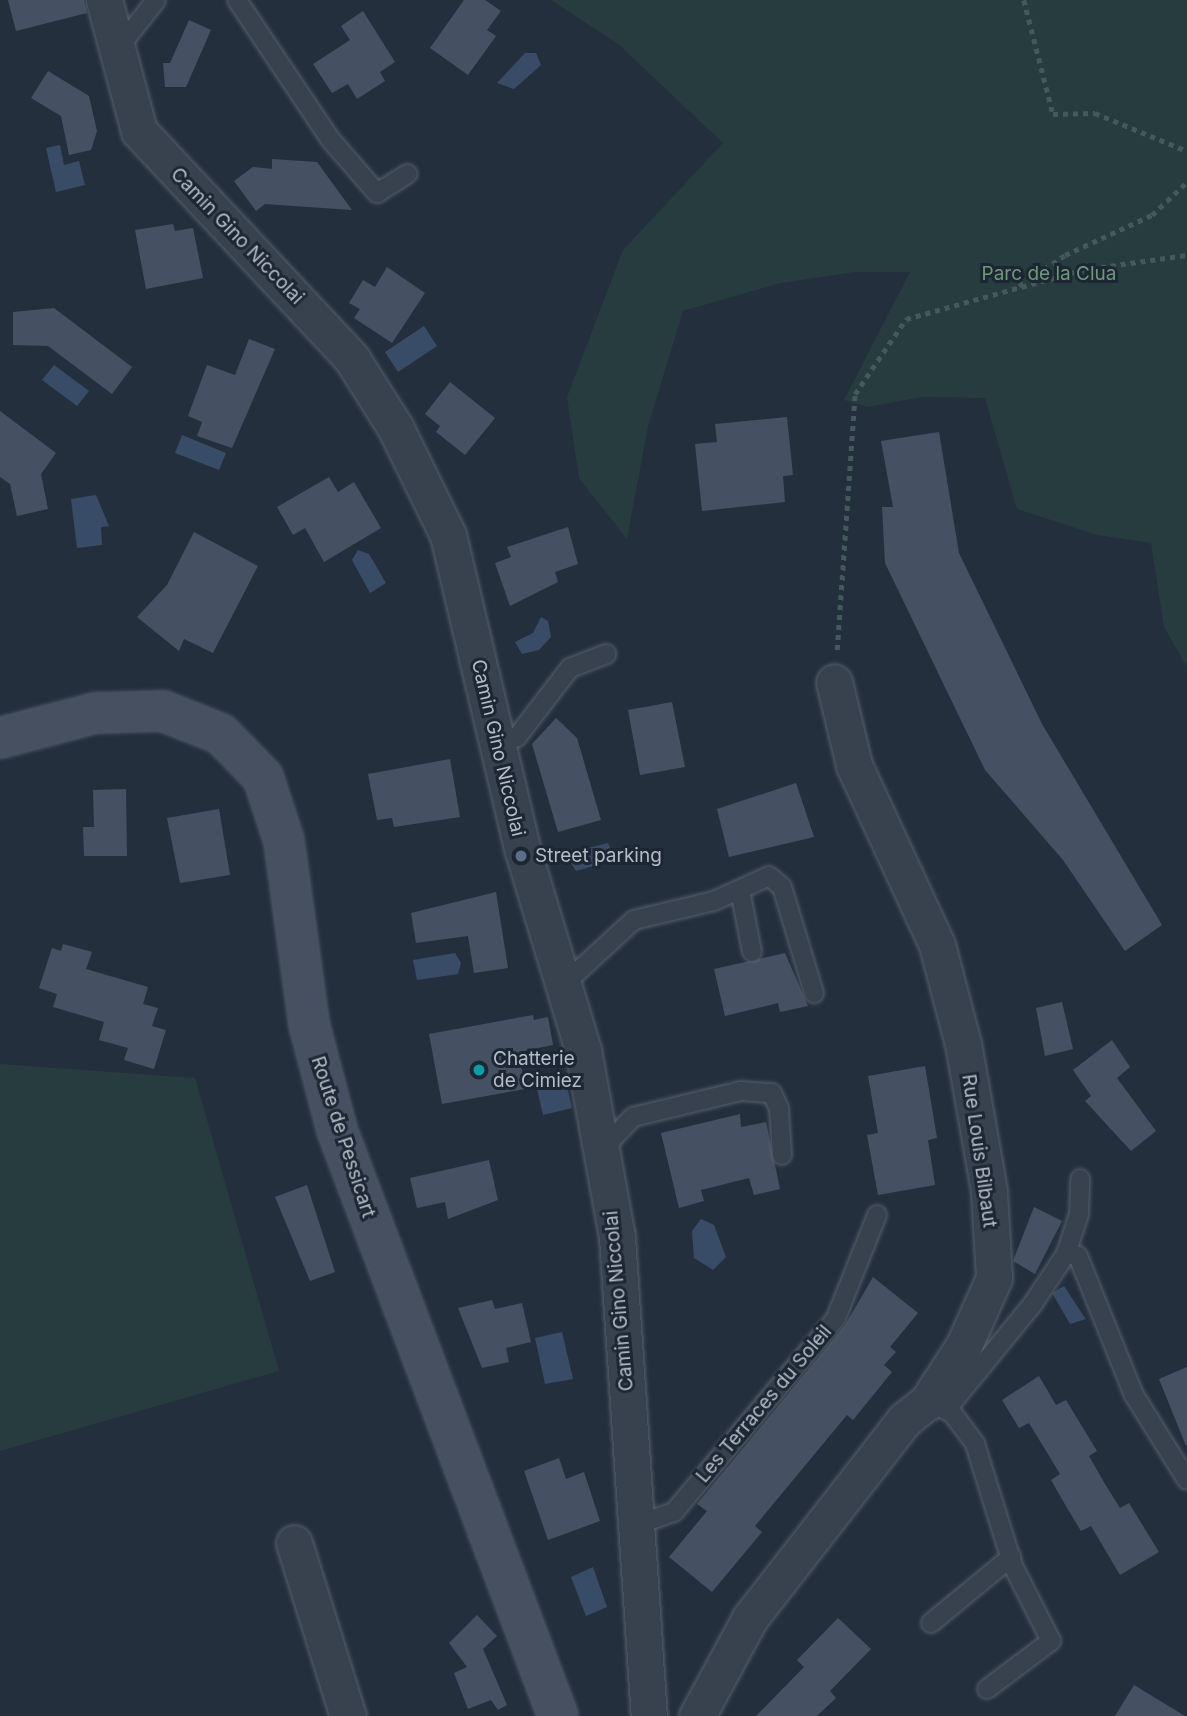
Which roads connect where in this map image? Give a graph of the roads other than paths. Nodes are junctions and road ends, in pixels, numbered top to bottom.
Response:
1 (104, 0) edge
2 (156, 0) edge
3 (237, 0) edge
4 (117, 51) junction
5 (407, 174) dead end
6 (606, 654) dead end
7 (834, 682) road end
8 (0, 738) edge
9 (498, 745) junction
10 (740, 890) junction
11 (752, 952) dead end
12 (563, 985) junction
13 (814, 993) dead end
14 (601, 1151) junction
15 (782, 1155) dead end
16 (1080, 1179) dead end
17 (877, 1215) dead end
18 (1066, 1254) junction
19 (936, 1406) junction
20 (1187, 1480) edge
21 (636, 1525) junction
22 (293, 1543) dead end
23 (1011, 1557) junction
24 (931, 1623) dead end
25 (988, 1689) dead end
26 (348, 1716) edge
27 (558, 1716) edge
28 (649, 1716) edge
29 (696, 1716) edge

1 - 4 street, Camin Gino Niccolai
2 - 4 lane
3 - 5 lane
4 - 9 street, Camin Gino Niccolai
6 - 9 lane
7 - 19 street, Rue Louis Bilbaut
8 - 27 street, Route de Pessicart
9 - 12 street, Camin Gino Niccolai
10 - 11 lane
10 - 12 lane
10 - 13 lane
12 - 14 street, Camin Gino Niccolai
14 - 15 lane
14 - 21 street, Camin Gino Niccolai
16 - 18 lane
17 - 21 lane, Les Terraces du Soleil
18 - 19 lane
18 - 20 lane
19 - 23 lane
19 - 29 street, Rue Louis Bilbaut
21 - 28 street, Camin Gino Niccolai
22 - 26 street
23 - 24 lane
23 - 25 lane

